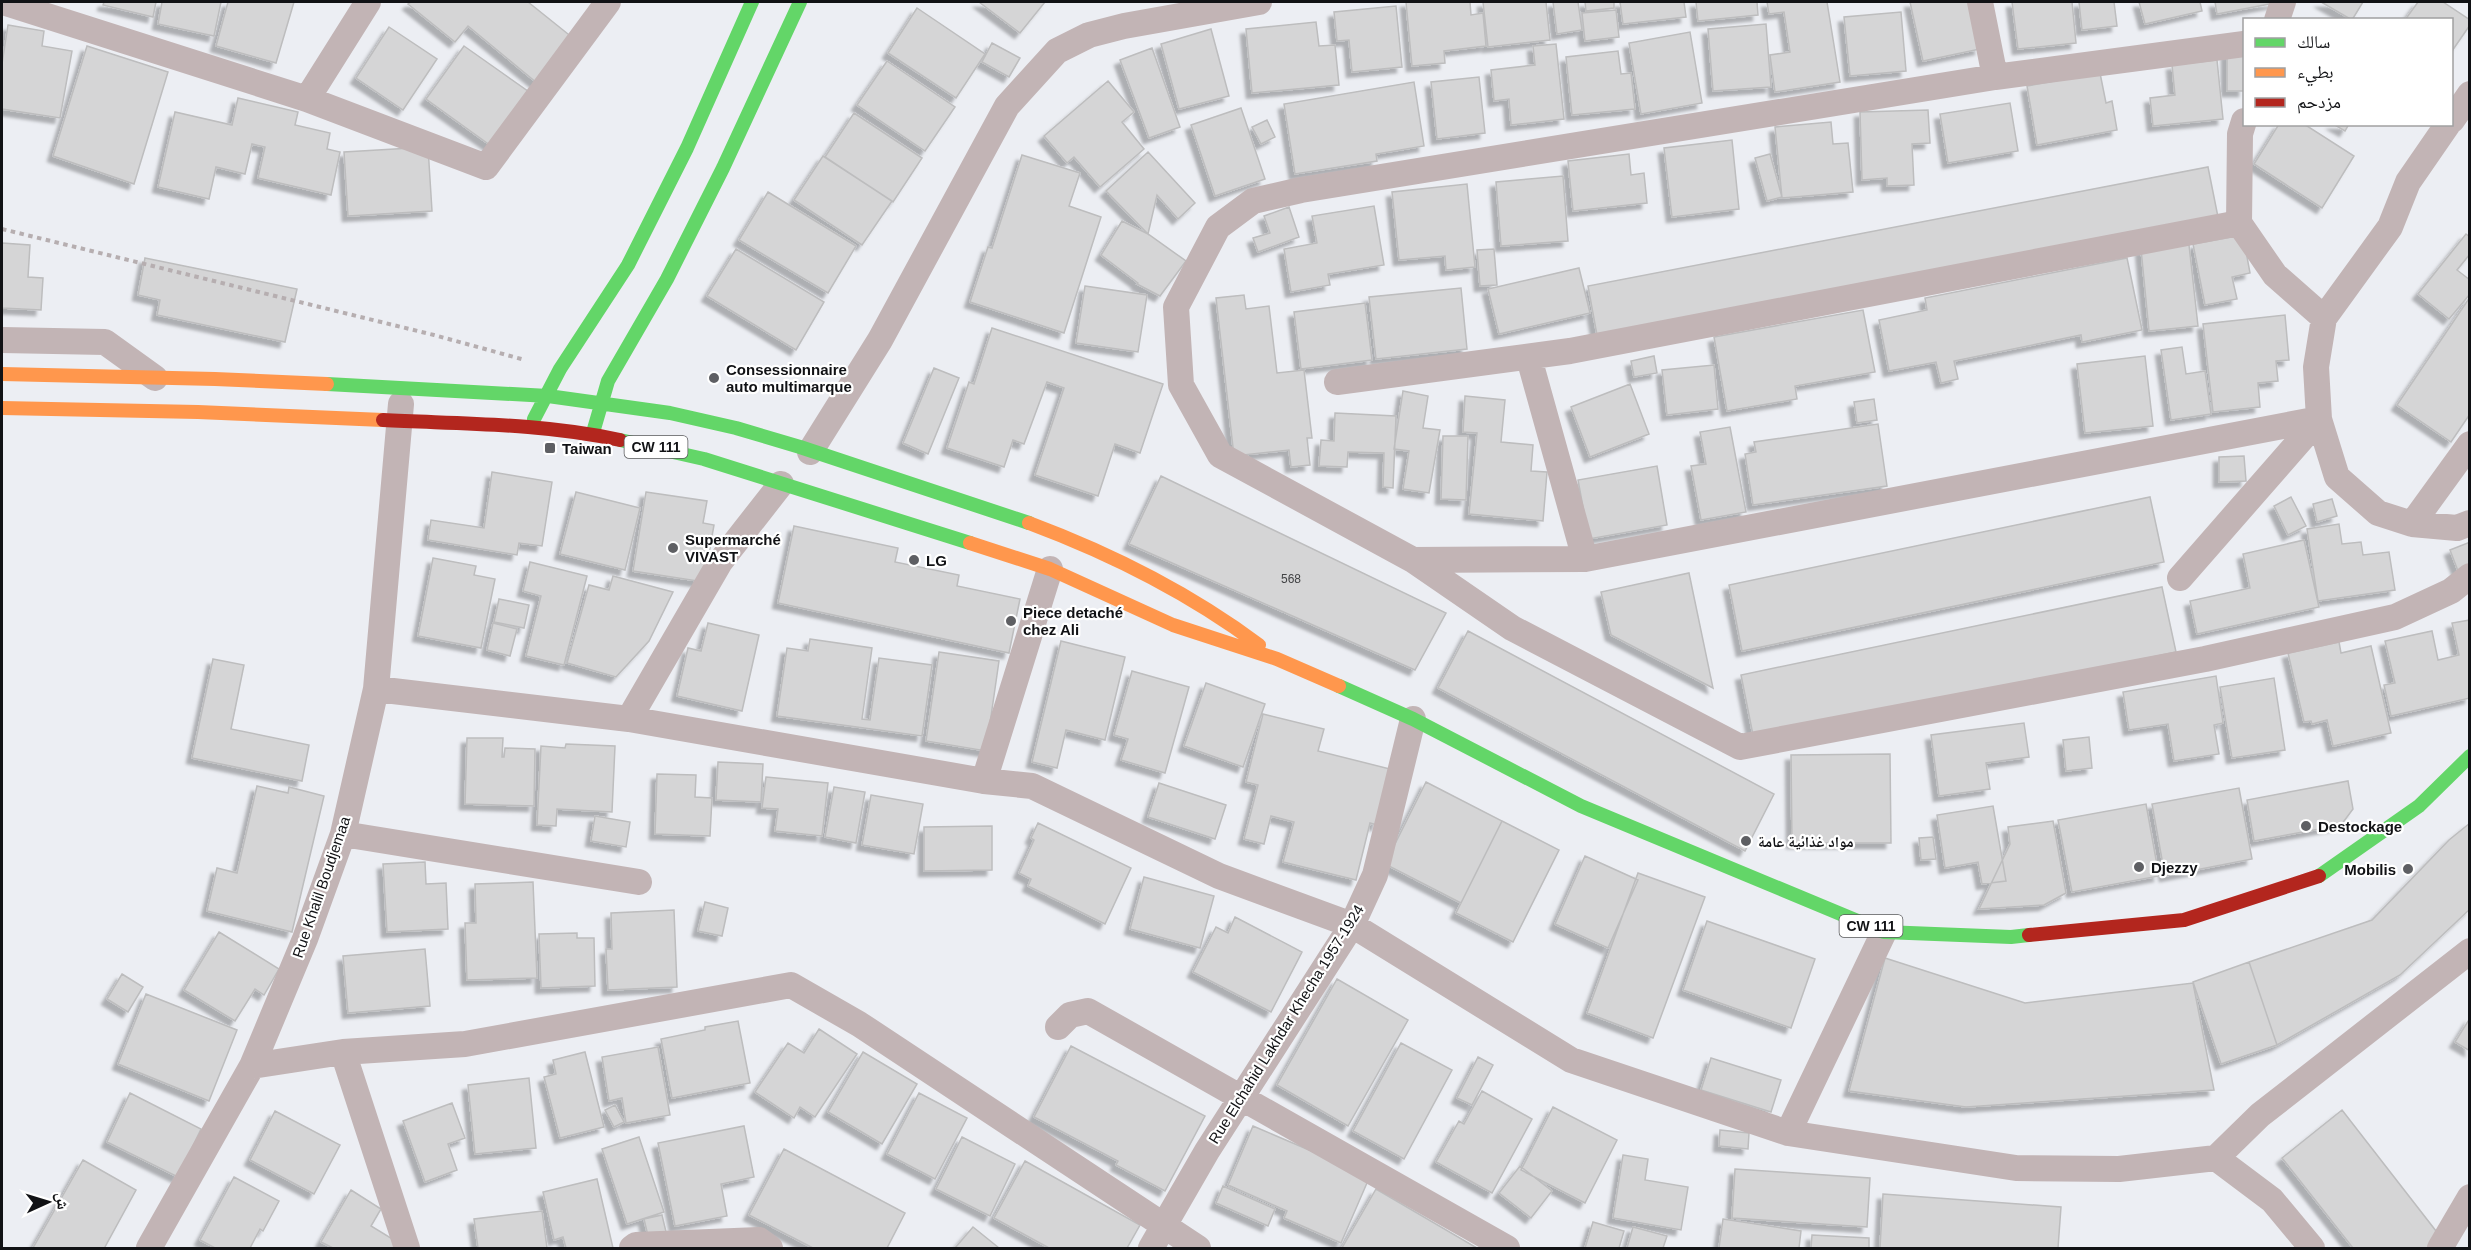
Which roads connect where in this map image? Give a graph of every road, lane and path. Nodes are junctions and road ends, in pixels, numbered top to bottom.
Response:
1 (3, 2) edge
2 (368, 2) edge
3 (752, 2) edge
4 (800, 2) edge
5 (1140, 2) edge
6 (1259, 2) edge
7 (1980, 2) edge
8 (2283, 2) edge
9 (597, 5) edge
10 (63, 11) edge
11 (2278, 18) edge
12 (1124, 26) junction
13 (2243, 44) edge
14 (1995, 77) junction
15 (2469, 93) edge
16 (307, 99) junction
17 (2453, 117) edge
18 (2243, 124) edge
19 (2447, 126) edge
20 (2239, 223) junction
21 (2, 229) edge
22 (2324, 318) junction
23 (2, 340) edge
24 (1529, 358) junction
25 (560, 369) junction
26 (2, 374) edge
27 (155, 378) junction
28 (1337, 382) dead end
29 (402, 387) junction
30 (546, 397) junction
31 (602, 403) junction
32 (2, 408) edge
33 (2319, 419) junction
34 (400, 421) junction
35 (530, 427) junction
36 (593, 434) junction
37 (2469, 444) edge
38 (810, 452) junction
39 (781, 484) junction
40 (2469, 523) edge
41 (2412, 524) junction
42 (1585, 559) junction
43 (1413, 560) junction
44 (1050, 569) junction
45 (2469, 576) edge
46 (2180, 578) dead end
47 (1277, 659) junction
48 (376, 689) junction
49 (1413, 718) junction
50 (629, 719) junction
51 (2469, 756) edge
52 (984, 781) junction
53 (343, 834) junction
54 (639, 882) dead end
55 (1352, 925) junction
56 (1884, 932) junction
57 (2469, 951) edge
58 (1058, 1027) dead end
59 (343, 1052) junction
60 (252, 1066) junction
61 (1242, 1098) junction
62 (1788, 1133) junction
63 (2216, 1158) junction
64 (2469, 1197) edge
65 (1157, 1238) edge
66 (149, 1248) edge
67 (407, 1248) edge
68 (632, 1248) edge
69 (770, 1248) edge
70 (1198, 1248) edge
71 (1507, 1248) edge
72 (2312, 1248) edge
73 (2440, 1248) edge

1 - 10 street
2 - 16 street
3 - 25 main road
4 - 31 main road
5 - 12 street
6 - 12 street
7 - 14 street
8 - 11 street
9 - 16 street
10 - 16 street
12 - 38 street
13 - 14 street
14 - 43 street
15 - 17 street
18 - 20 street
19 - 22 street
20 - 22 street
20 - 24 street
21 - 25 path
22 - 33 street
23 - 27 street
24 - 28 street
24 - 42 street
25 - 30 main road
26 - 27 main road
27 - 29 main road
29 - 30 main road
29 - 34 street, Rue Khalil Boudjemaa
30 - 31 main road
30 - 35 main road
31 - 36 main road
31 - 38 main road
32 - 34 main road, CW 111
33 - 41 street
33 - 42 street
33 - 46 street
34 - 35 main road, CW 111
34 - 48 street, Rue Khalil Boudjemaa
35 - 36 main road, CW 111
36 - 39 main road, CW 111
37 - 41 street
38 - 47 main road
39 - 44 main road, CW 111
39 - 50 street
40 - 41 street
42 - 43 street
43 - 45 street
44 - 47 main road, CW 111
44 - 52 street
47 - 49 main road, CW 111
48 - 50 street
48 - 53 street, Rue Khalil Boudjemaa
49 - 55 street, Rue Elchahid Lakhdar Khecha 1957-1924
49 - 56 main road, CW 111
50 - 52 street
51 - 56 main road, CW 111
52 - 55 street
53 - 54 street
53 - 60 street, Rue Khalil Boudjemaa
55 - 61 street, Rue Elchahid Lakhdar Khecha 1957-1924
55 - 62 street
56 - 62 street
57 - 63 street
58 - 61 street
59 - 60 street
59 - 65 street
59 - 67 street
60 - 66 street, Rue Khalil Boudjemaa
61 - 65 street, Rue Elchahid Lakhdar Khecha 1957-1924
61 - 71 street
62 - 63 street
63 - 72 street
64 - 73 street
65 - 70 street
68 - 69 street

